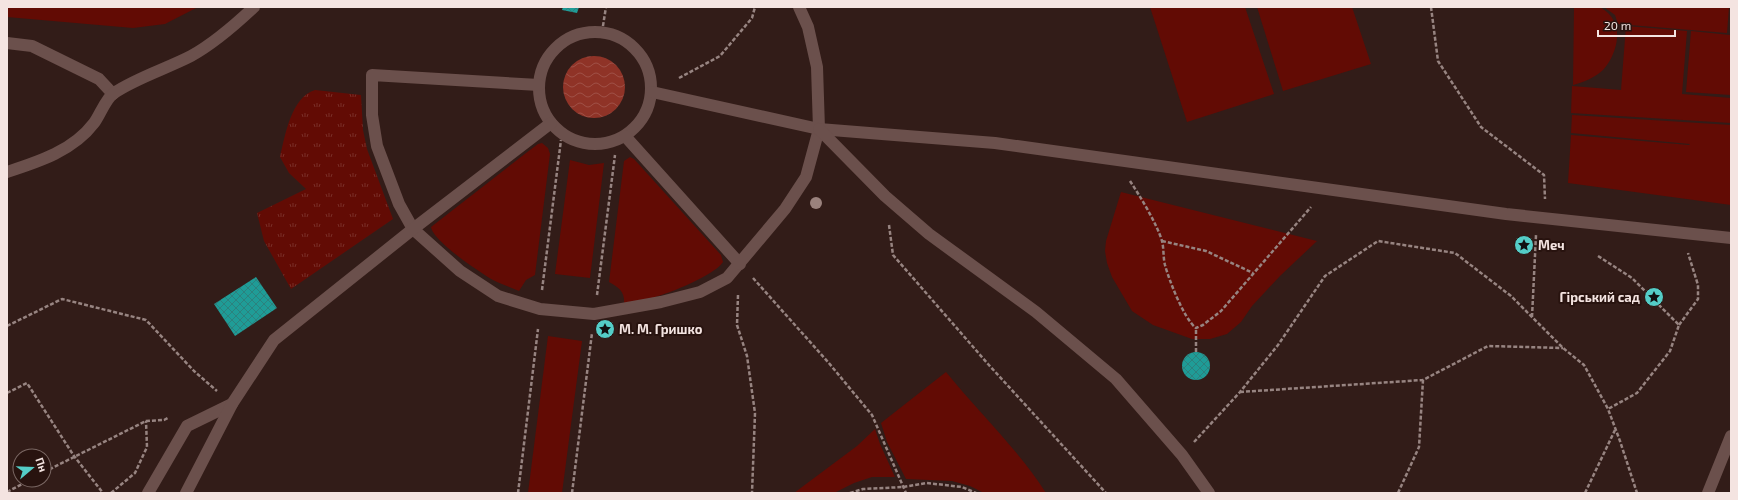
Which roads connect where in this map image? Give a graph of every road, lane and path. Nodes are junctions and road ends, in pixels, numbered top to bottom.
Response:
1 (254, 7) edge
2 (606, 7) edge
3 (755, 7) edge
4 (799, 7) edge
5 (1431, 7) edge
6 (602, 32) junction
7 (7, 43) edge
8 (539, 85) junction
9 (652, 92) junction
10 (113, 94) junction
11 (551, 123) junction
12 (819, 129) junction
13 (562, 134) junction
14 (621, 138) junction
15 (1117, 161) junction
16 (7, 172) edge
17 (1326, 190) junction
18 (885, 196) junction
19 (1541, 217) junction
20 (413, 229) junction
21 (1686, 233) junction
22 (1731, 238) edge
23 (1162, 241) junction
24 (1598, 256) dead end
25 (740, 264) junction
26 (1253, 273) junction
27 (540, 309) junction
28 (594, 314) junction
29 (1532, 317) junction
30 (1679, 325) junction
31 (7, 326) edge
32 (1196, 328) junction
33 (1563, 348) junction
34 (1196, 352) dead end
35 (1423, 380) junction
36 (1240, 392) junction
37 (7, 393) edge
38 (212, 396) dead end
39 (232, 404) junction
40 (1608, 409) junction
41 (171, 417) dead end
42 (146, 421) junction
43 (1616, 429) junction
44 (1731, 436) edge
45 (1182, 455) junction
46 (74, 456) junction
47 (52, 468) edge
48 (903, 487) junction
49 (102, 493) edge
50 (111, 493) edge
51 (148, 493) edge
52 (186, 493) edge
53 (518, 493) edge
54 (572, 493) edge
55 (752, 493) edge
56 (850, 493) edge
57 (906, 493) edge
58 (976, 493) edge
59 (1106, 493) edge
60 (1209, 493) edge
61 (1398, 493) edge
62 (1585, 493) edge
63 (1638, 493) edge
64 (1708, 493) edge

1 - 10 street
2 - 6 path
3 - 9 path
4 - 12 street
5 - 19 path
6 - 8 street
6 - 9 street
7 - 10 street
8 - 11 street
8 - 20 street
9 - 12 street
9 - 14 street
10 - 16 street
11 - 13 street
11 - 20 street
12 - 15 street
12 - 18 street
12 - 25 street
13 - 14 street
13 - 27 path
14 - 25 street
14 - 28 path
15 - 17 street
15 - 23 path
17 - 19 street
17 - 26 path
18 - 45 street
18 - 59 path
19 - 21 street
19 - 29 path
20 - 27 street
20 - 39 street
21 - 22 street
21 - 30 path
23 - 26 path
23 - 32 path
24 - 30 path
25 - 28 street
25 - 48 path
25 - 55 path
26 - 32 path
27 - 28 street
27 - 53 path
28 - 54 path
29 - 33 path
29 - 36 path
30 - 40 path
31 - 38 path
32 - 34 path
33 - 35 path
33 - 40 path
35 - 36 path
35 - 61 path
36 - 45 path
37 - 46 path
39 - 51 street
39 - 52 street
40 - 43 path
41 - 42 path
42 - 46 path
42 - 50 path
43 - 62 path
43 - 63 path
44 - 64 street
45 - 60 street
46 - 47 path
46 - 49 path
48 - 56 path
48 - 57 path
48 - 58 path

